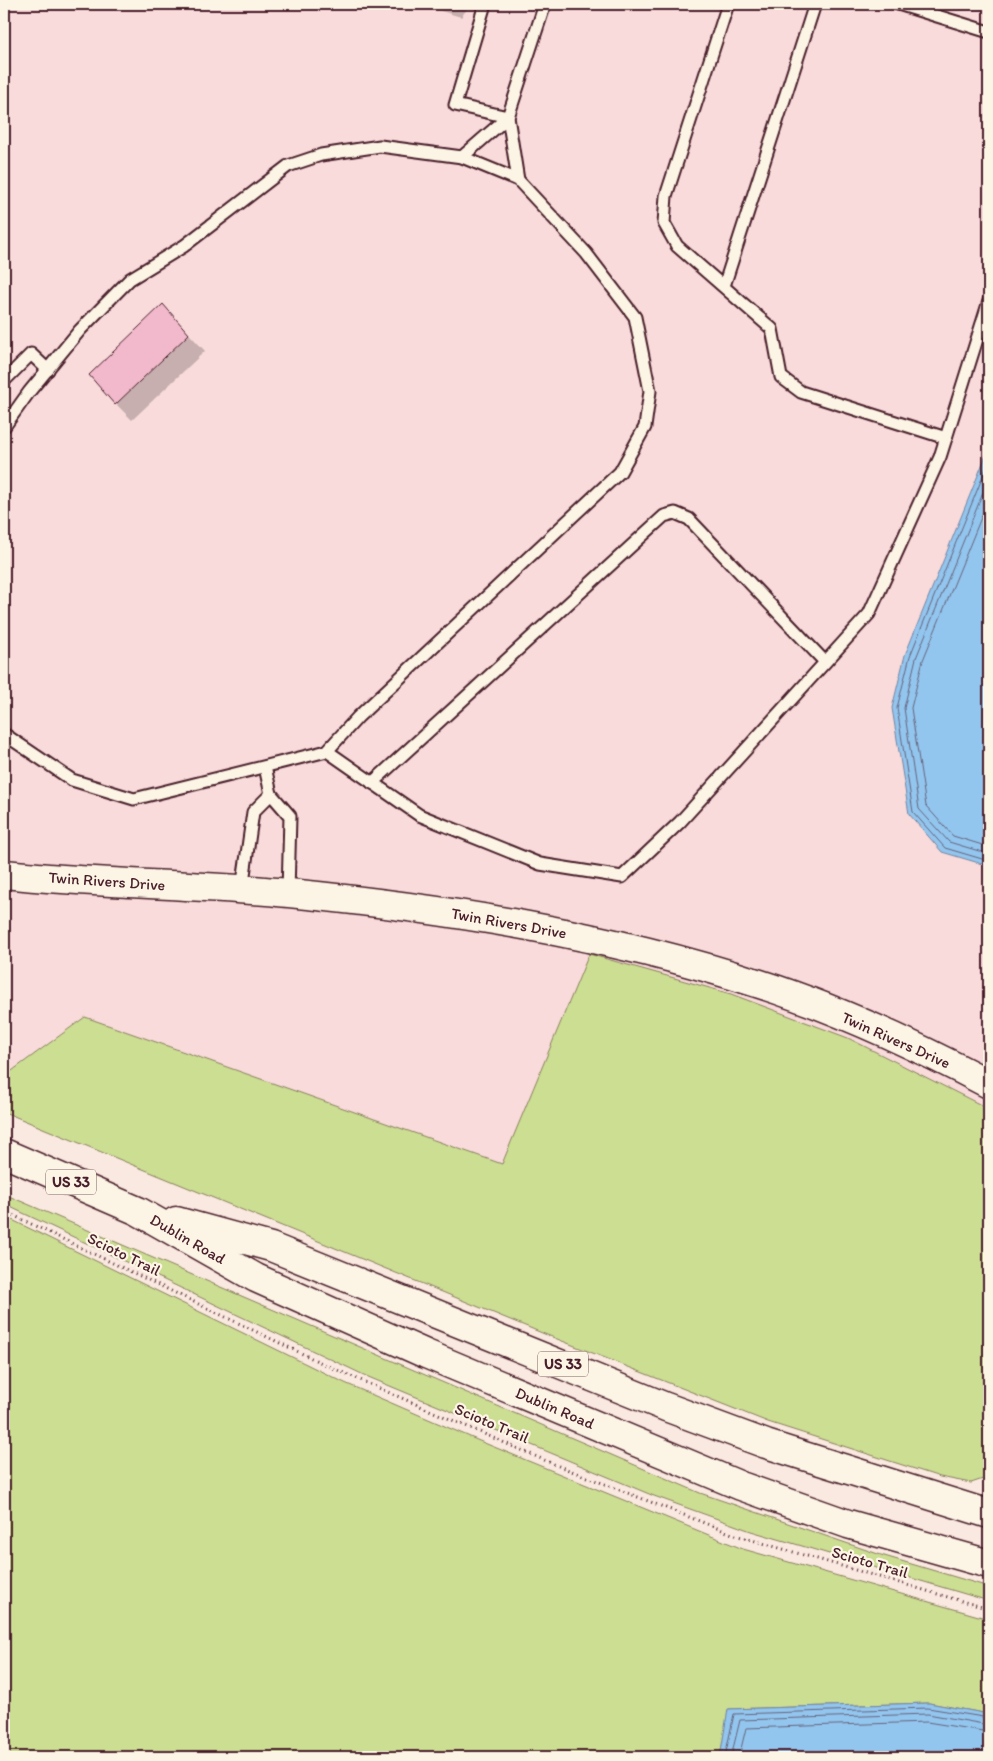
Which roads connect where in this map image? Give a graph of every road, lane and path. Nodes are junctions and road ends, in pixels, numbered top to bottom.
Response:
1 (485, 4) edge
2 (545, 4) edge
3 (728, 4) edge
4 (815, 4) edge
5 (898, 4) edge
6 (989, 32) edge
7 (508, 118) junction
8 (462, 157) junction
9 (518, 180) junction
10 (724, 286) junction
11 (989, 302) edge
12 (48, 370) junction
13 (4, 381) edge
14 (4, 428) edge
15 (946, 438) junction
16 (825, 662) junction
17 (4, 734) edge
18 (326, 751) junction
19 (265, 767) junction
20 (372, 782) junction
21 (270, 794) junction
22 (4, 874) edge
23 (242, 889) junction
24 (288, 893) junction
25 (989, 1084) edge
26 (4, 1153) edge
27 (138, 1210) junction
28 (4, 1211) edge
29 (989, 1514) edge
30 (989, 1564) edge
31 (989, 1609) edge

1 - 7 lane
2 - 7 lane
3 - 10 lane
4 - 10 lane
5 - 6 lane
7 - 8 lane
7 - 9 lane
8 - 9 lane
8 - 12 lane
9 - 18 lane
10 - 15 lane
11 - 15 lane
12 - 13 lane
12 - 14 lane
15 - 16 lane
16 - 20 lane
16 - 20 lane
17 - 19 lane
18 - 19 lane
18 - 20 lane
19 - 21 lane
21 - 23 lane
21 - 24 lane
22 - 23 main road, Twin Rivers Drive
23 - 24 main road, Twin Rivers Drive
24 - 25 main road, Twin Rivers Drive
26 - 27 main road, Dublin Road / US 33
27 - 29 main road, Dublin Road / US 33
27 - 30 main road, Dublin Road / US 33
28 - 31 path, Scioto Trail

